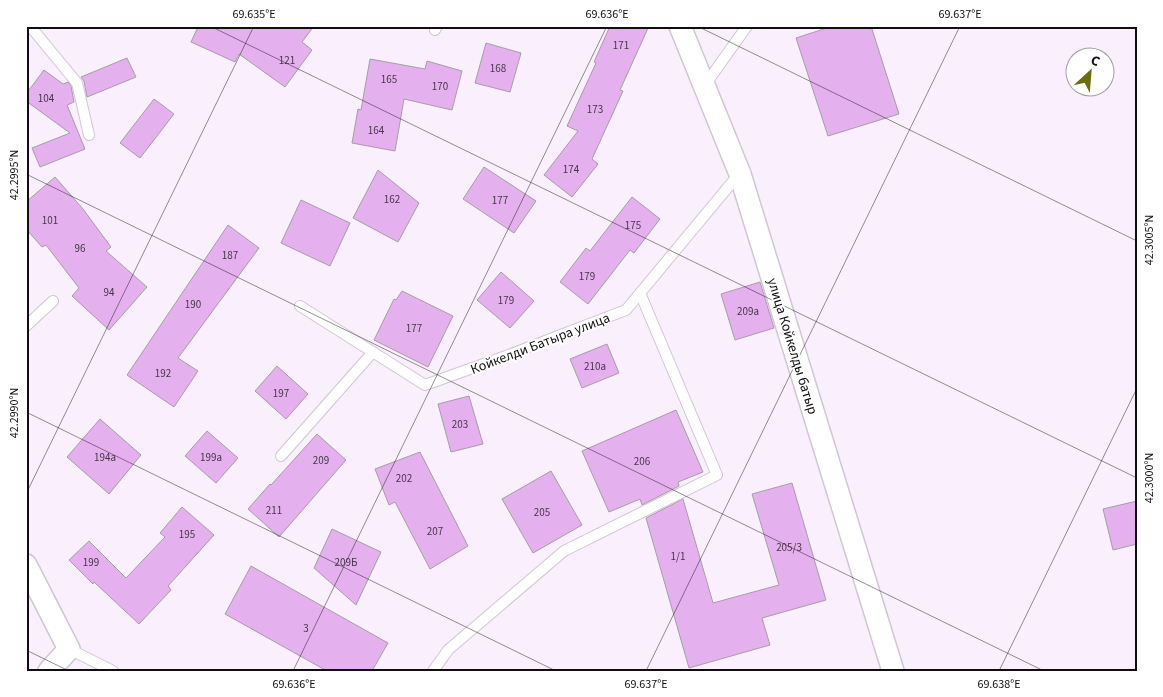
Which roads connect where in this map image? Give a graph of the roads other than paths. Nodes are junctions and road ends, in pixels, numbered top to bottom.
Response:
1 (30, 26) edge
2 (680, 26) edge
3 (746, 26) edge
4 (704, 86) junction
5 (88, 136) dead end
6 (740, 174) junction
7 (640, 294) junction
8 (53, 301) dead end
9 (300, 306) dead end
10 (26, 326) edge
11 (373, 352) junction
12 (281, 456) dead end
13 (26, 565) edge
14 (69, 649) junction
15 (50, 671) edge
16 (113, 671) edge
17 (433, 671) edge
18 (893, 671) edge

1 - 5 lane
2 - 4 street, улица Койкелды батыр
3 - 4 lane
4 - 6 street, улица Койкелды батыр
6 - 7 lane, Койкелди Батыра улица
6 - 18 street, улица Койкелды батыр
7 - 11 lane, Койкелди Батыра улица
7 - 17 lane
8 - 10 lane
9 - 11 lane, Койкелди Батыра улица
11 - 12 lane
13 - 14 street
14 - 15 street
14 - 16 lane

